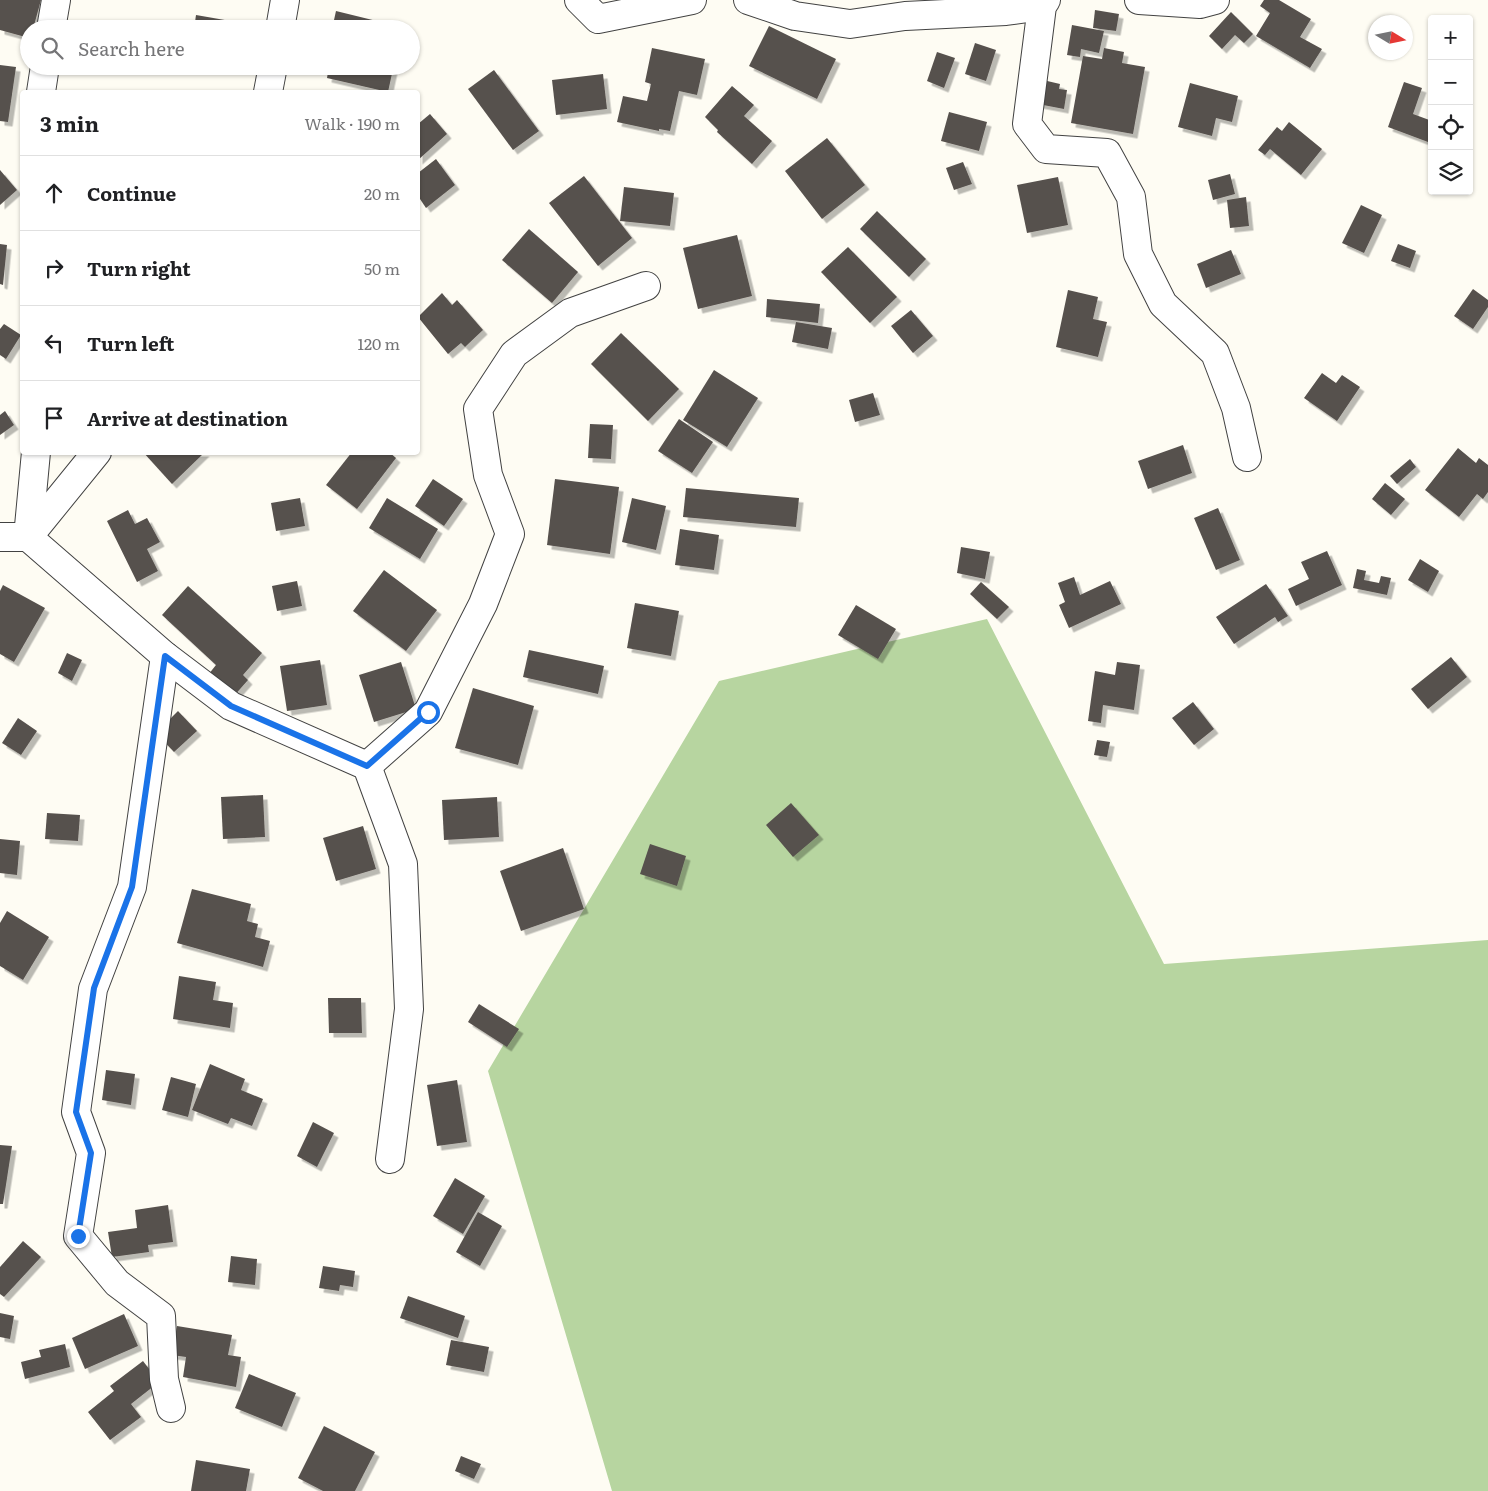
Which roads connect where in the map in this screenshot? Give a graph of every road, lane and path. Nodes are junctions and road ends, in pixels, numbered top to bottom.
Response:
1 (56, 0) edge
2 (285, 0) edge
3 (579, 0) edge
4 (692, 0) edge
5 (748, 0) edge
6 (1139, 0) edge
7 (1216, 0) edge
8 (1044, 3) edge
9 (53, 20) edge
10 (282, 20) edge
11 (44, 75) edge
12 (271, 75) edge
13 (41, 90) edge
14 (268, 90) edge
15 (646, 286) dead end
16 (36, 455) edge
17 (95, 455) edge
18 (1247, 457) dead end
19 (0, 536) edge
20 (28, 537) junction
21 (165, 656) junction
22 (367, 766) junction
23 (390, 1159) dead end
24 (170, 1408) dead end

1 - 9 street
2 - 10 street
3 - 4 street
5 - 8 street
6 - 7 street
8 - 18 street
11 - 13 street
12 - 14 street
15 - 22 street
16 - 20 street
17 - 20 street
19 - 20 street
20 - 21 street
21 - 22 street
21 - 24 street
22 - 23 street

